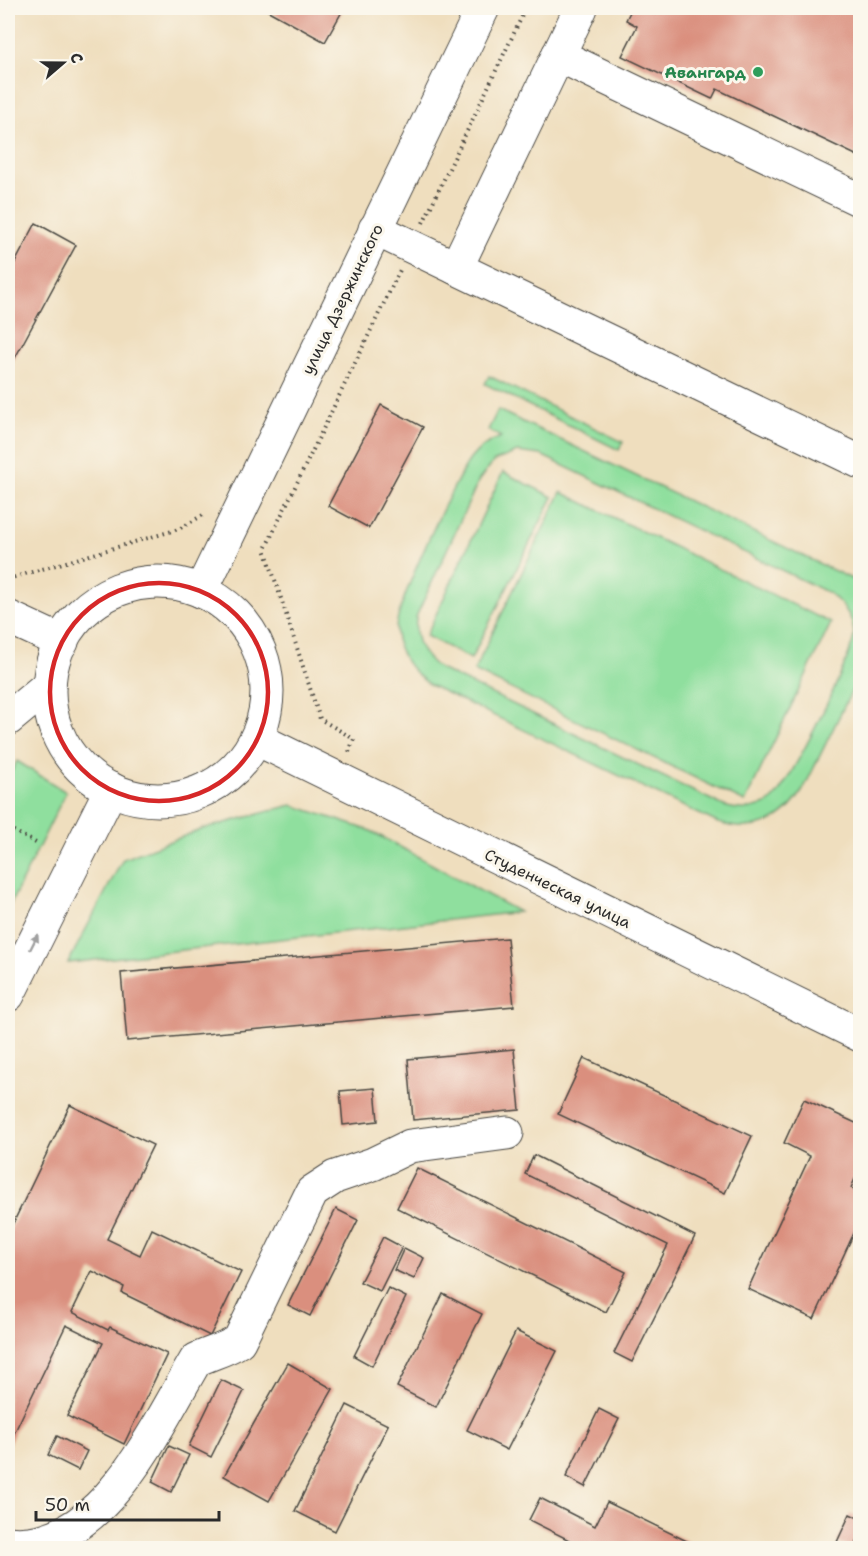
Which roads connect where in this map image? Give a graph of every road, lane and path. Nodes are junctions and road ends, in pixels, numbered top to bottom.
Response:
1 (483, 8) edge
2 (526, 8) edge
3 (581, 8) edge
4 (558, 55) junction
5 (861, 200) edge
6 (375, 229) junction
7 (411, 246) junction
8 (456, 268) junction
9 (861, 462) edge
10 (210, 508) dead end
11 (8, 579) edge
12 (201, 591) junction
13 (8, 617) edge
14 (62, 642) junction
15 (49, 685) junction
16 (8, 720) edge
17 (256, 739) junction
18 (337, 779) junction
19 (111, 789) junction
20 (8, 829) edge
21 (36, 843) dead end
22 (8, 995) edge
23 (861, 1035) edge
24 (507, 1133) dead end
25 (8, 1543) edge

1 - 6 street, улица Дзержинского
2 - 7 path
3 - 4 street
4 - 5 street
4 - 8 street
6 - 7 street
6 - 12 street, улица Дзержинского
7 - 8 street
7 - 18 path
8 - 9 street
10 - 11 path
12 - 14 street
12 - 17 street
13 - 14 street
14 - 15 street
15 - 16 street
15 - 19 street
17 - 18 street, Студенческая улица
17 - 19 street
18 - 23 street, Студенческая улица
22 -> 19 street
20 - 21 path
24 - 25 street

